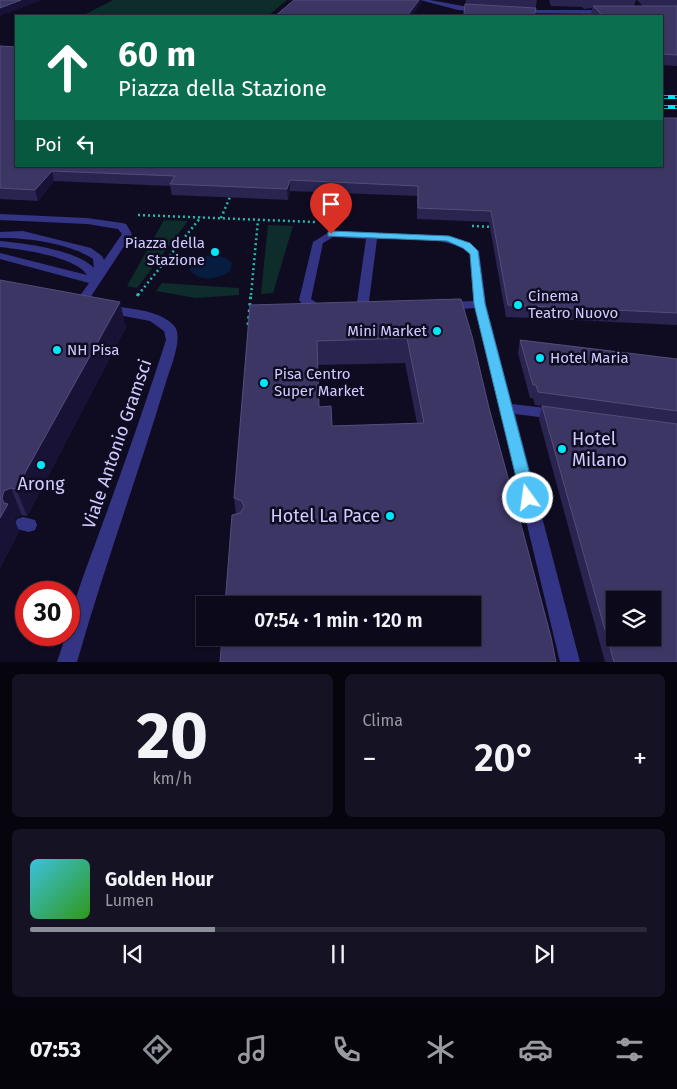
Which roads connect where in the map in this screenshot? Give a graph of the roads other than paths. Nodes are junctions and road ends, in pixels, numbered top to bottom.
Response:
1 (423, 0) edge
2 (456, 0) edge
3 (449, 9) junction
4 (493, 11) edge
5 (510, 12) edge
6 (611, 12) edge
7 (0, 217) edge
8 (0, 235) edge
9 (372, 235) junction
10 (0, 244) edge
11 (0, 256) edge
12 (96, 281) junction
13 (480, 304) junction
14 (436, 306) edge
15 (362, 309) edge
16 (333, 310) edge
17 (506, 408) junction
18 (569, 416) edge
19 (67, 662) edge
20 (570, 662) edge

1 - 3 street
2 - 3 street
3 - 4 street
5 - 6 street
7 - 12 street
8 - 12 street
9 - 13 street
9 - 15 street
9 - 16 street
10 - 12 street
11 - 12 street
12 - 19 street, Viale Antonio Gramsci
13 - 14 street
13 - 17 street
17 - 18 street
17 - 20 street

